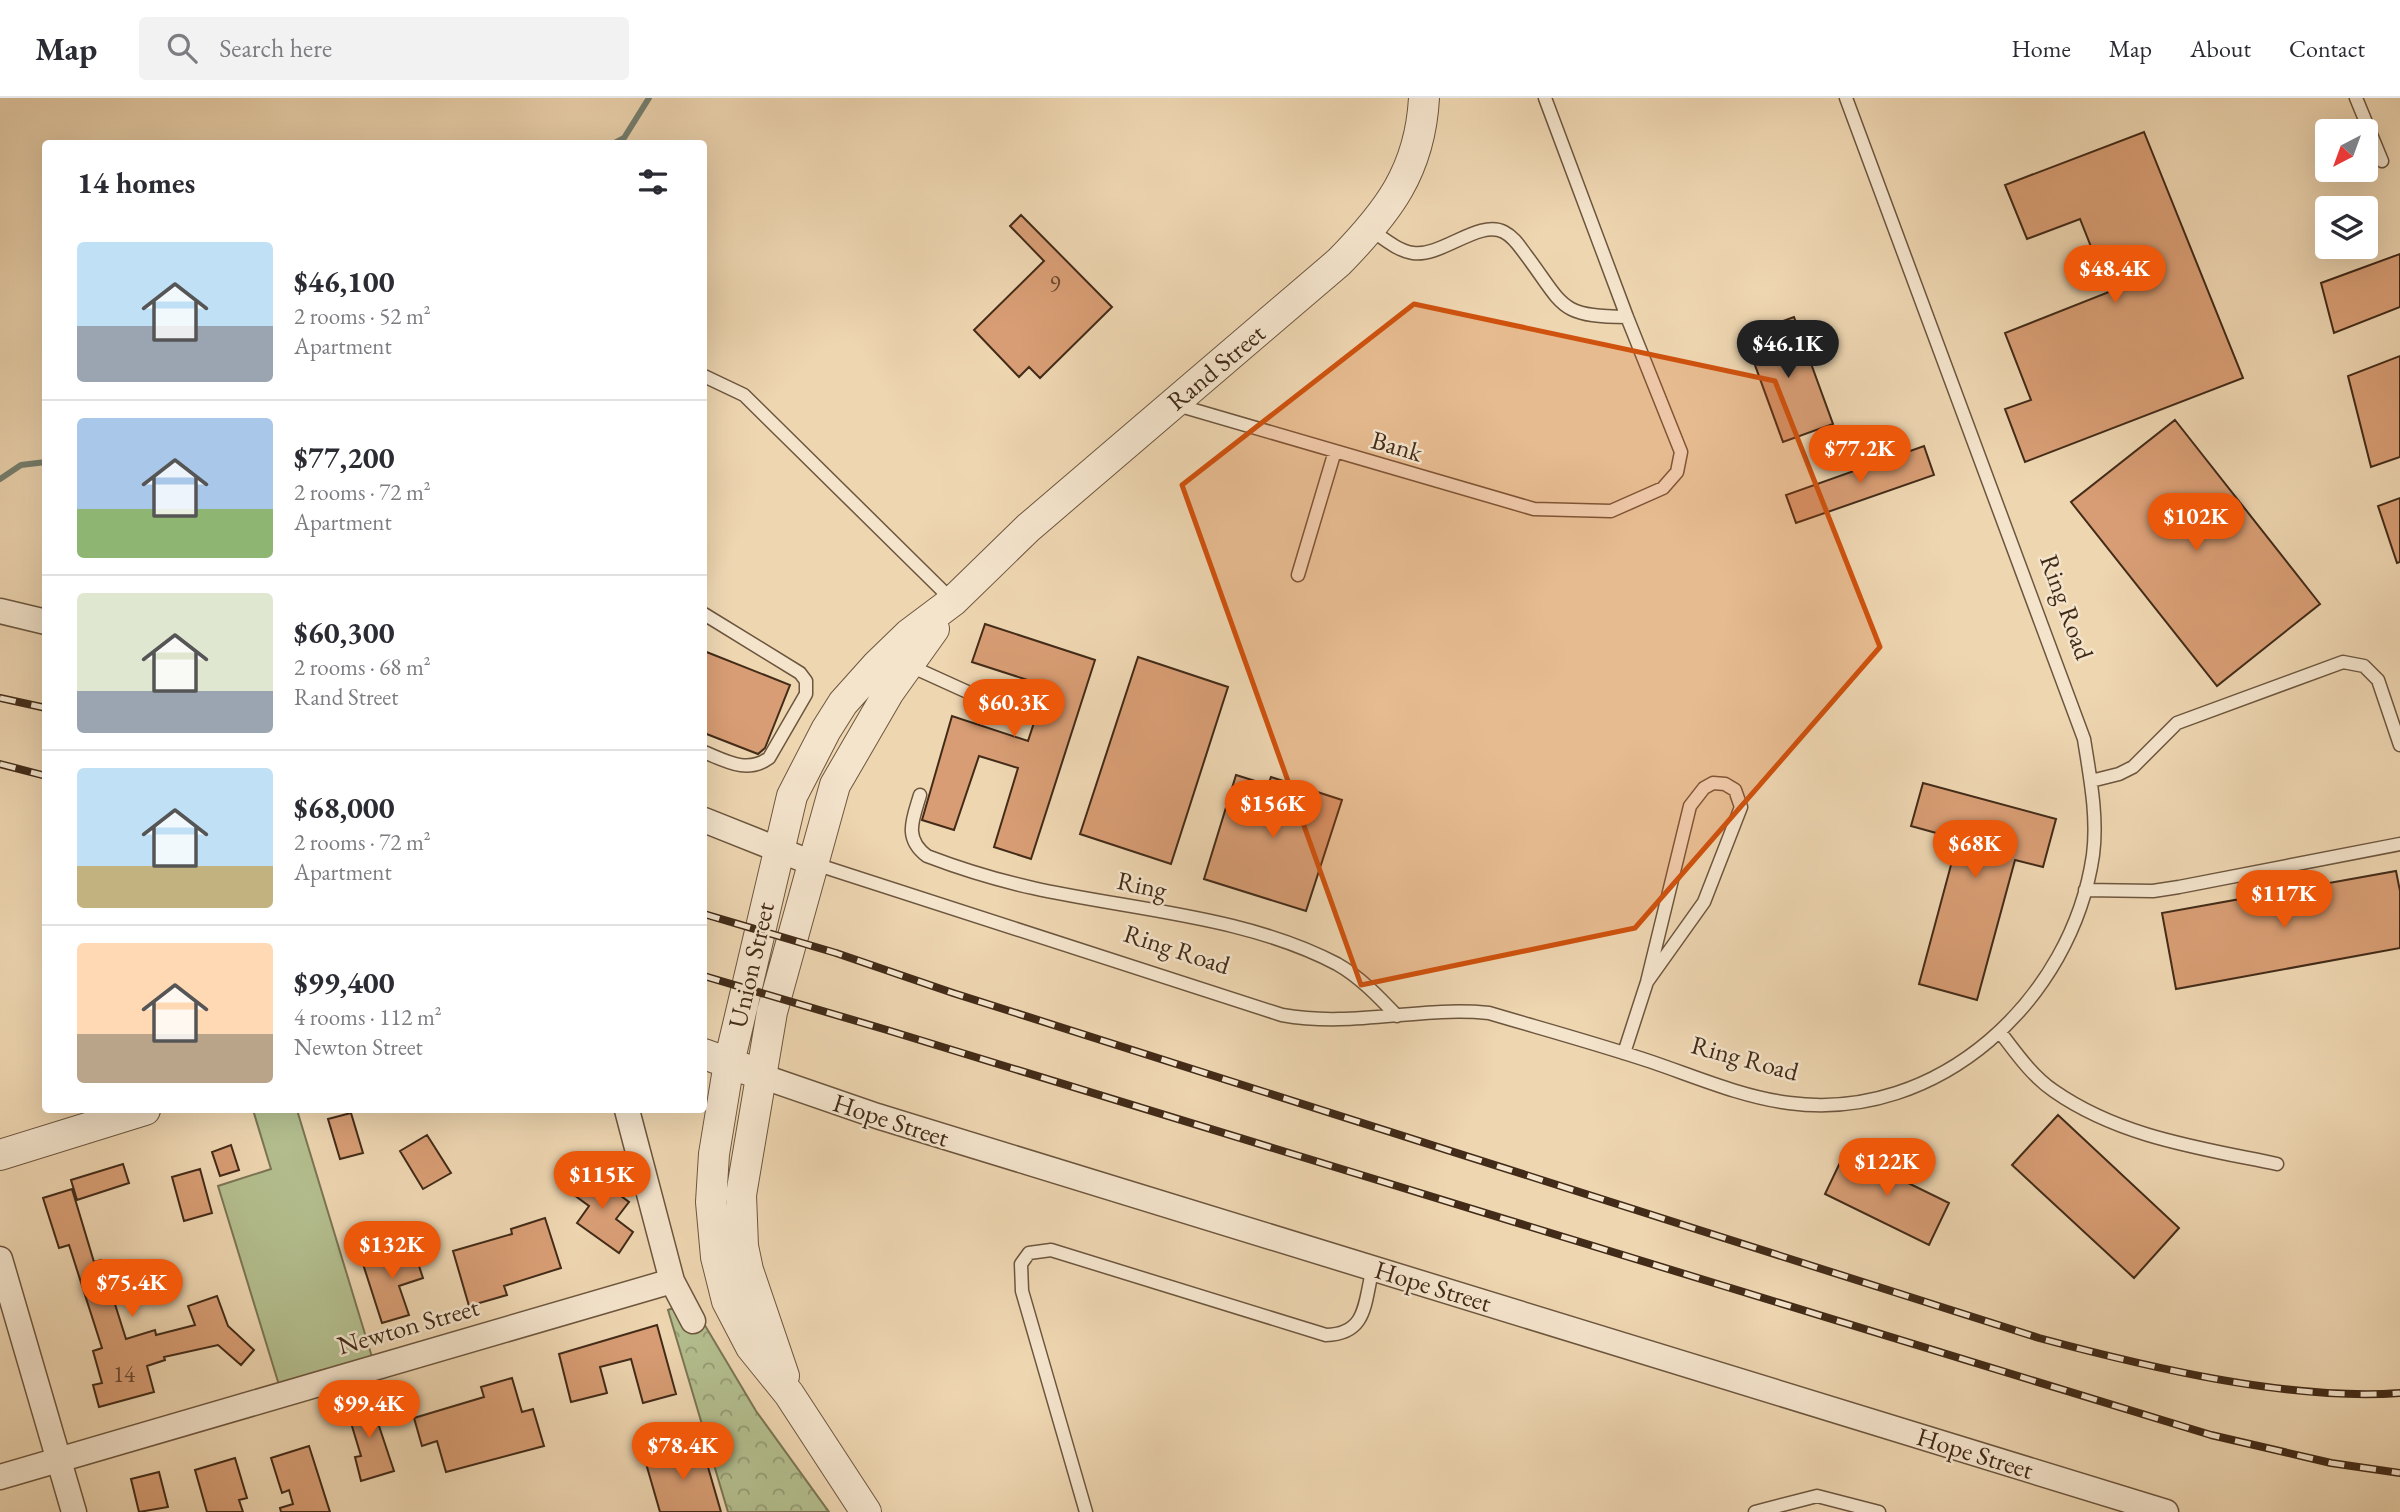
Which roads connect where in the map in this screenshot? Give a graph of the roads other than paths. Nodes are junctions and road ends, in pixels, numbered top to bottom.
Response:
1 (1424, 98) edge
2 (1545, 98) edge
3 (1846, 98) edge
4 (2356, 98) edge
5 (2382, 161) dead end
6 (1371, 230) junction
7 (1627, 317) junction
8 (707, 377) edge
9 (1173, 404) junction
10 (1335, 451) junction
11 (1298, 575) dead end
12 (953, 601) junction
13 (0, 611) edge
14 (707, 616) edge
15 (42, 621) edge
16 (908, 666) junction
17 (1016, 714) dead end
18 (2400, 745) edge
19 (707, 753) edge
20 (2091, 781) junction
21 (920, 795) dead end
22 (707, 821) edge
23 (2400, 844) edge
24 (777, 851) junction
25 (812, 863) junction
26 (2085, 890) junction
27 (1647, 982) junction
28 (1397, 1016) junction
29 (2000, 1032) junction
30 (1624, 1053) junction
31 (716, 1058) edge
32 (761, 1076) junction
33 (135, 1113) edge
34 (628, 1113) edge
35 (0, 1155) edge
36 (2277, 1164) dead end
37 (0, 1259) edge
38 (1373, 1268) junction
39 (672, 1280) junction
40 (693, 1321) dead end
41 (789, 1394) junction
42 (58, 1459) junction
43 (0, 1477) edge
44 (74, 1512) edge
45 (866, 1512) edge
46 (1086, 1512) edge
47 (1755, 1512) edge
48 (1879, 1512) edge
49 (2166, 1512) edge

1 - 6 street, Rand Street
2 - 7 lane
3 - 20 lane, Ring Road
4 - 5 lane
6 - 7 lane
6 - 9 street, Rand Street
7 - 10 lane, Bank
8 - 12 lane
9 - 10 lane, Bank
9 - 12 street, Rand Street
10 - 11 lane
12 - 16 street, Rand Street
12 - 24 street, Rand Street
13 - 15 street
14 - 19 lane
16 - 17 lane
16 - 25 street, Rand Street
18 - 20 lane
20 - 26 lane, Ring Road
21 - 28 lane, Ring
22 - 24 street, Ring Road
23 - 26 lane
24 - 25 street, Ring Road
24 - 31 street, Union Street
25 - 28 lane, Ring Road
25 - 32 street, Union Street
26 - 29 lane, Ring Road
27 - 27 lane
27 - 30 lane
28 - 30 lane, Ring Road
29 - 30 lane, Ring Road
29 - 36 lane
31 - 32 street, Hope Street
31 - 41 street, Union Street
32 - 38 street, Hope Street
32 - 41 street, Union Street
33 - 35 street
34 - 39 street
37 - 42 street
38 - 46 lane
38 - 49 street, Hope Street
39 - 40 street
39 - 42 street, Newton Street
41 - 45 street, Union Street
42 - 43 street, Newton Street
42 - 44 street
47 - 48 lane

